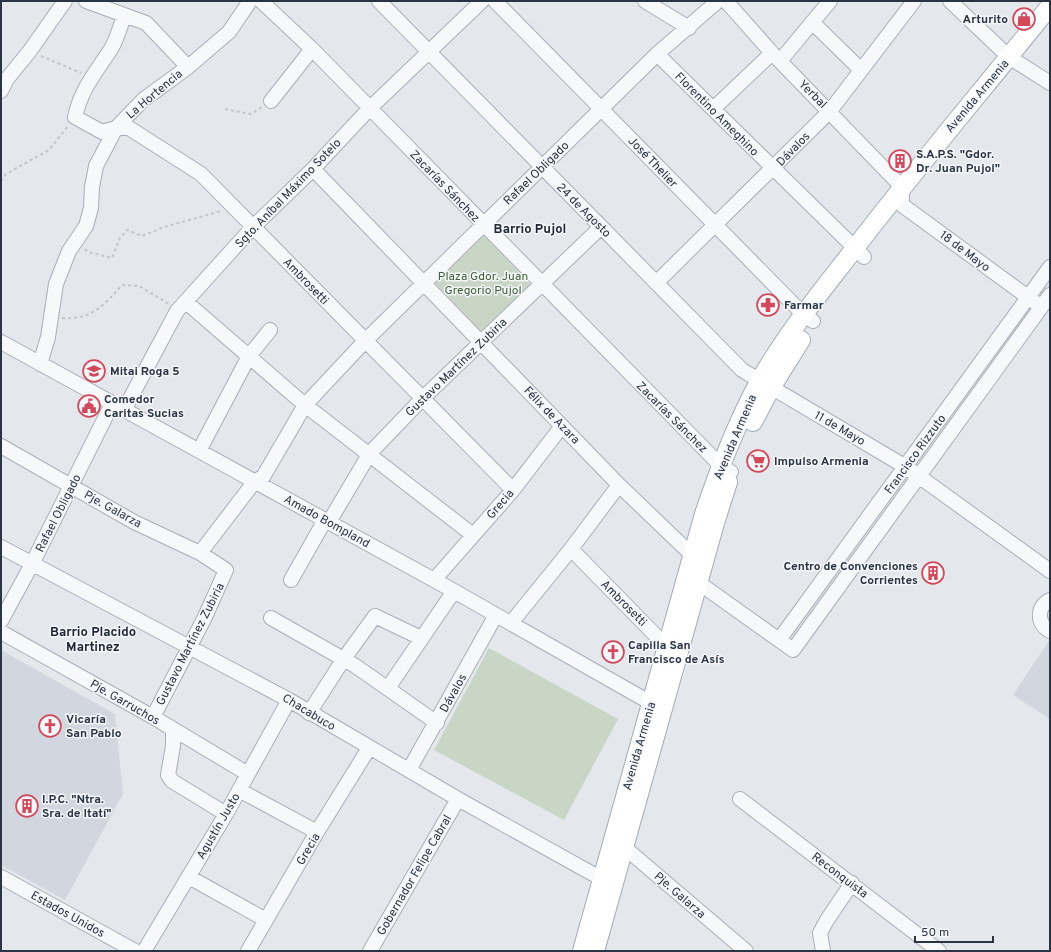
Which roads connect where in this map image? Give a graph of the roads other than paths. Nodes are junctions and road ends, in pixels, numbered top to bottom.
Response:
1 (65, 1) edge
2 (86, 1) edge
3 (250, 1) edge
4 (261, 1) edge
5 (379, 1) edge
6 (482, 1) edge
7 (495, 1) edge
8 (645, 1) edge
9 (718, 1) edge
10 (726, 1) edge
11 (830, 1) edge
12 (914, 1) edge
13 (950, 1) edge
14 (1050, 6) edge
15 (124, 16) junction
16 (812, 22) junction
17 (1050, 23) edge
18 (689, 28) junction
19 (312, 49) junction
20 (429, 52) junction
21 (657, 54) junction
22 (776, 57) junction
23 (1014, 60) junction
24 (188, 67) junction
25 (861, 70) junction
26 (1050, 83) edge
27 (1, 91) edge
28 (271, 101) road end
29 (602, 108) junction
30 (369, 109) junction
31 (713, 109) junction
32 (830, 111) junction
33 (116, 128) junction
34 (542, 167) junction
35 (313, 169) junction
36 (773, 169) junction
37 (902, 196) junction
38 (483, 225) junction
39 (715, 225) junction
40 (253, 227) junction
41 (601, 227) junction
42 (859, 253) junction
43 (1050, 267) edge
44 (540, 283) junction
45 (656, 283) junction
46 (425, 285) junction
47 (1050, 295) edge
48 (1028, 298) junction
49 (182, 306) junction
50 (1041, 307) junction
51 (808, 318) junction
52 (270, 330) dead end
53 (365, 341) junction
54 (1, 342) edge
55 (482, 342) junction
56 (249, 356) junction
57 (40, 364) junction
58 (765, 385) junction
59 (422, 399) junction
60 (305, 405) junction
61 (118, 407) junction
62 (562, 426) junction
63 (1, 446) edge
64 (199, 451) junction
65 (370, 453) junction
66 (906, 467) junction
67 (726, 469) junction
68 (920, 476) junction
69 (255, 482) junction
70 (620, 485) junction
71 (72, 486) junction
72 (513, 490) junction
73 (327, 521) junction
74 (473, 535) junction
75 (1, 547) edge
76 (571, 549) junction
77 (200, 553) junction
78 (693, 556) junction
79 (32, 564) junction
80 (226, 570) joint
81 (1050, 571) edge
82 (291, 580) dead end
83 (434, 580) junction
84 (699, 583) junction
85 (454, 591) junction
86 (1050, 600) edge
87 (496, 615) junction
88 (271, 618) dead end
89 (1, 621) edge
90 (510, 623) junction
91 (1050, 631) edge
92 (1, 632) edge
93 (421, 638) junction
94 (779, 640) junction
95 (189, 645) junction
96 (674, 648) junction
97 (344, 660) junction
98 (388, 688) junction
99 (289, 700) junction
100 (657, 705) junction
101 (309, 713) junction
102 (153, 717) junction
103 (437, 723) junction
104 (173, 730) junction
105 (369, 748) junction
106 (409, 770) junction
107 (248, 774) junction
108 (239, 790) junction
109 (458, 799) junction
110 (740, 800) dead end
111 (226, 814) junction
112 (317, 832) junction
113 (618, 845) junction
114 (1, 876) edge
115 (189, 877) junction
116 (608, 881) junction
117 (852, 883) junction
118 (266, 920) junction
119 (135, 951) edge
120 (144, 951) edge
121 (248, 951) edge
122 (370, 951) edge
123 (582, 951) edge
124 (595, 951) edge
125 (746, 951) edge
126 (823, 951) edge
127 (939, 951) edge

1 - 27 street
2 - 15 street
3 - 24 street, La Hortencia
4 - 19 street, Zacarías Sánchez
5 - 20 street, 24 de Agosto
6 - 20 street, Sgto. Aníbal Máximo Sotelo
7 - 29 street, José Thelier
8 - 18 street
9 - 18 street, Rafael Obligado
10 - 22 street, Yerbal
11 - 16 street
12 - 25 street, Dávalos
13 - 23 street
14 - 23 main road, Avenida Armenia
15 - 24 street
15 - 33 street, Ambrosetti
16 - 22 street
16 - 25 street
17 - 23 main road, Avenida Armenia
18 - 21 street, Rafael Obligado
19 - 28 street
19 - 30 street, Zacarías Sánchez
20 - 30 street, Sgto. Aníbal Máximo Sotelo
20 - 34 street, 24 de Agosto
21 - 29 street, Rafael Obligado
21 - 31 street, Florentino Ameghino
22 - 31 street
22 - 32 street, Yerbal
23 - 26 street
23 - 37 main road, Avenida Armenia
24 - 33 street, La Hortencia
25 - 32 street, Dávalos
29 - 34 street, Rafael Obligado
29 - 39 street, José Thelier
30 - 35 street, Sgto. Aníbal Máximo Sotelo
30 - 38 street, Zacarías Sánchez
31 - 36 street, Florentino Ameghino
32 - 36 street, Dávalos
32 - 37 street, Yerbal
33 - 40 street, Ambrosetti
33 - 57 street, La Hortencia
34 - 38 street, Rafael Obligado
34 - 41 street, 24 de Agosto
35 - 40 street, Sgto. Aníbal Máximo Sotelo
35 - 46 street, Félix de Azara
36 - 39 street, Dávalos
36 - 42 street, Florentino Ameghino
37 - 42 main road, Avenida Armenia
37 - 48 street, 18 de Mayo
38 - 44 street, Zacarías Sánchez
38 - 46 street, Rafael Obligado
39 - 45 street, Dávalos
39 - 51 street, José Thelier
40 - 49 street, Sgto. Aníbal Máximo Sotelo
40 - 53 street, Ambrosetti
41 - 44 street, Gustavo Martínez Zubiria
41 - 45 street, 24 de Agosto
42 - 51 main road, Avenida Armenia
43 - 48 street, Francisco Rizzuto
44 - 55 street, Gustavo Martínez Zubiria
44 - 67 street, Zacarías Sánchez
45 - 58 street, 24 de Agosto
46 - 53 street, Rafael Obligado
46 - 55 street, Félix de Azara
47 - 50 street, Francisco Rizzuto
48 - 50 street, 18 de Mayo
48 - 66 street, Francisco Rizzuto
49 - 56 street
49 - 61 street, Sgto. Aníbal Máximo Sotelo
50 - 68 street, Francisco Rizzuto
51 - 58 main road, Avenida Armenia
52 - 56 street
53 - 59 street, Ambrosetti
53 - 60 street, Rafael Obligado
54 - 57 street, Amado Bompland
55 - 59 street, Gustavo Martínez Zubiria
55 - 62 street, Félix de Azara
56 - 60 street
56 - 64 street
57 - 61 street, Amado Bompland
58 - 66 street, 11 de Mayo
58 - 67 main road, Avenida Armenia
59 - 65 street, Gustavo Martínez Zubiria
59 - 72 street, Ambrosetti
60 - 65 street
60 - 69 street, Rafael Obligado
61 - 64 street, Amado Bompland
61 - 71 street, Rafael Obligado
62 - 70 street, Félix de Azara
62 - 72 street, Grecia
63 - 71 street, Pje. Galarza
64 - 69 street, Amado Bompland
65 - 73 street, Gustavo Martínez Zubiria
65 - 74 street
66 - 68 street, 11 de Mayo
66 - 94 street, Francisco Rizzuto
67 - 78 main road, Avenida Armenia
67 - 84 main road, Avenida Armenia
68 - 81 street, 11 de Mayo
68 - 94 street, Francisco Rizzuto
69 - 73 street, Amado Bompland
69 - 77 street
70 - 76 street
70 - 78 street, Félix de Azara
71 - 77 street, Pje. Galarza
71 - 79 street, Rafael Obligado
72 - 74 street, Grecia
73 - 82 street, Gustavo Martínez Zubiria
73 - 83 street, Amado Bompland
74 - 83 street, Grecia
75 - 79 street, Chacabuco
76 - 90 street
76 - 96 street, Ambrosetti
77 - 80 street, Pje. Galarza
78 - 84 street
78 - 96 main road, Avenida Armenia
79 - 89 street, Rafael Obligado
79 - 95 street, Chacabuco
80 - 95 street, Gustavo Martínez Zubiria
83 - 85 street, Amado Bompland
84 - 94 street
84 - 96 main road, Avenida Armenia
85 - 87 street, Amado Bompland
85 - 93 street
86 - 91 street
87 - 90 street, Amado Bompland
87 - 103 street, Dávalos
88 - 97 street
90 - 100 street, Amado Bompland
92 - 102 street, Pje. Garruchos
93 - 97 street
93 - 98 street
95 - 99 street, Chacabuco
95 - 102 street, Gustavo Martínez Zubiria
96 - 100 main road, Avenida Armenia
97 - 98 street
97 - 101 street
98 - 103 street
99 - 101 street, Chacabuco
99 - 107 street, Agustín Justo
100 - 113 main road, Avenida Armenia
101 - 105 street, Chacabuco
102 - 104 street, Pje. Garruchos
103 - 106 street, Dávalos
104 - 107 street, Pje. Garruchos
104 - 111 street
105 - 106 street, Chacabuco
105 - 112 street, Grecia
106 - 109 street, Chacabuco
107 - 108 street, Agustín Justo
108 - 111 street, Agustín Justo
108 - 112 street
109 - 116 street, Chacabuco
109 - 122 street, Gobernador Felipe Cabral
110 - 117 street, Reconquista
111 - 115 street, Agustín Justo
112 - 118 street, Grecia
113 - 116 main road, Avenida Armenia
113 - 125 street, Pje. Galarza
114 - 119 street, Estados Unidos
115 - 118 street
115 - 120 street, Agustín Justo
116 - 123 main road, Avenida Armenia
116 - 124 main road, Avenida Armenia
117 - 126 street
117 - 127 street, Reconquista
118 - 121 street, Grecia

